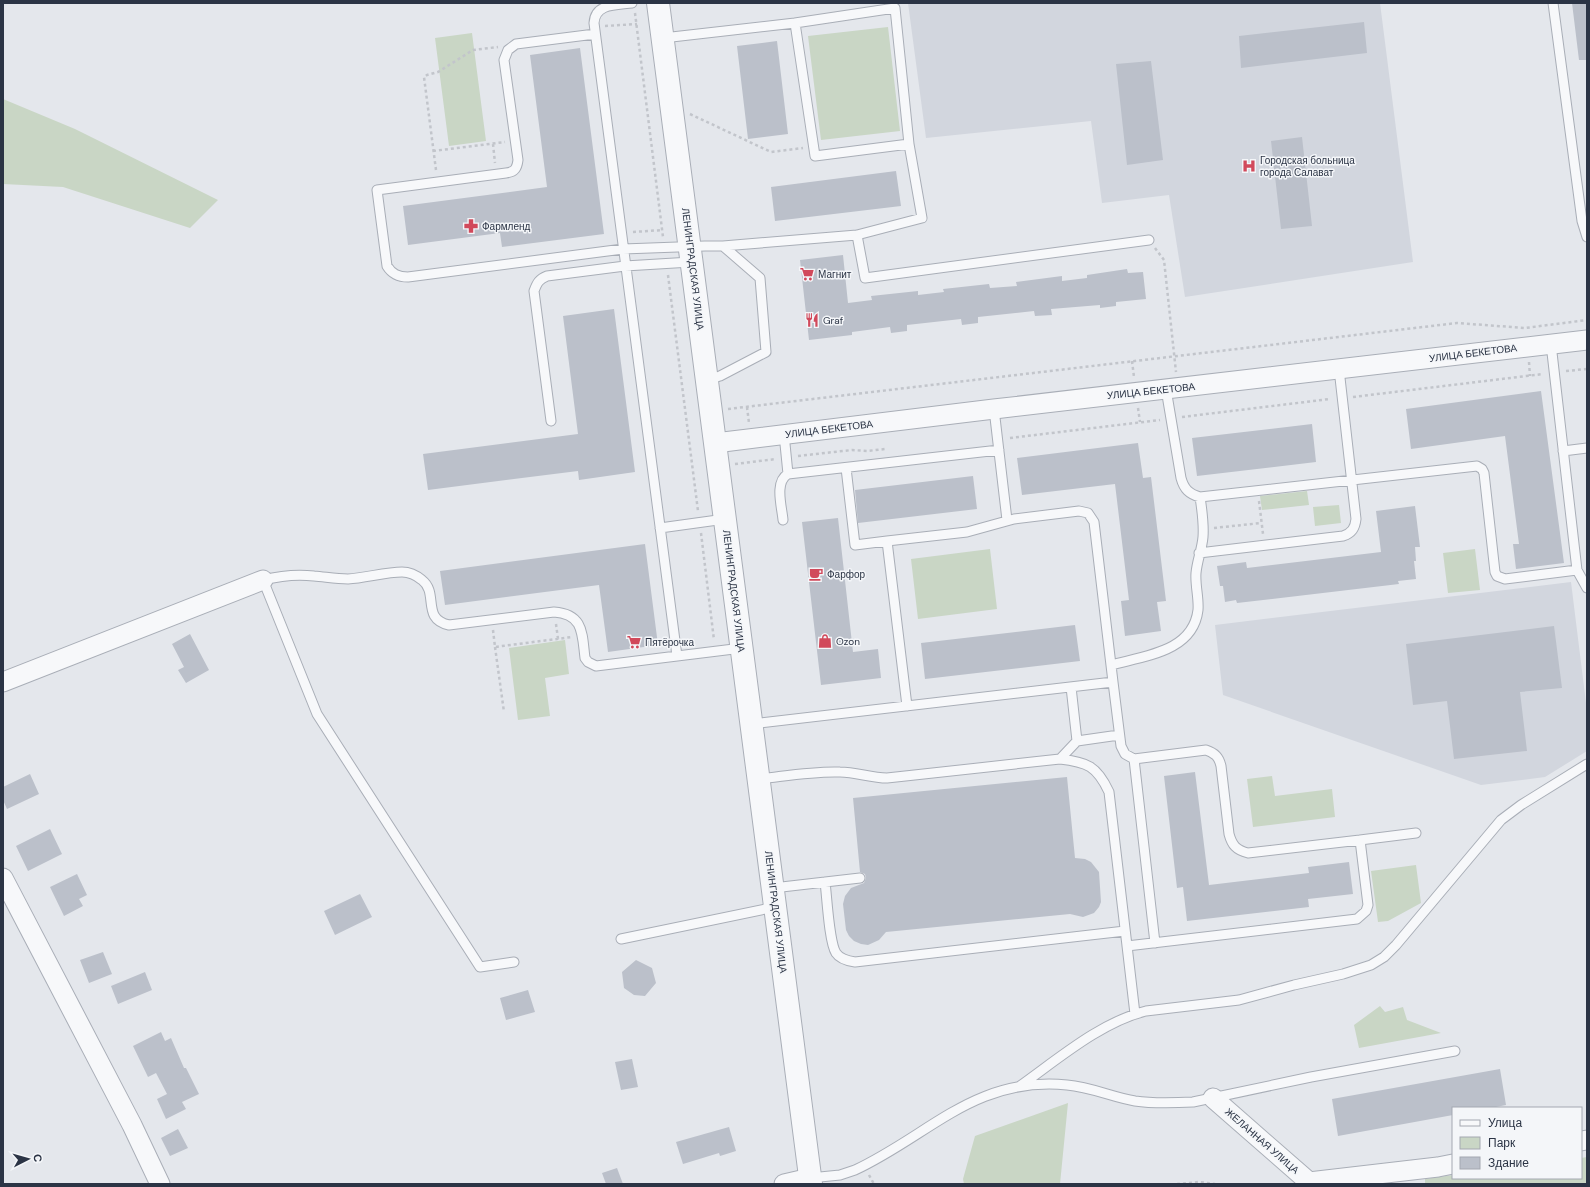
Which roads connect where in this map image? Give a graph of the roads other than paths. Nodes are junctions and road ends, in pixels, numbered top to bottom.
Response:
1 (658, 3) edge
2 (1553, 3) edge
3 (634, 6) edge
4 (795, 23) junction
5 (594, 30) junction
6 (663, 38) junction
7 (909, 144) junction
8 (857, 235) junction
9 (1587, 237) edge
10 (1149, 240) road end
11 (723, 246) junction
12 (623, 249) junction
13 (691, 255) junction
14 (625, 266) junction
15 (1587, 340) edge
16 (1551, 344) junction
17 (1339, 369) junction
18 (707, 380) junction
19 (1172, 388) junction
20 (994, 408) junction
21 (551, 421) dead end
22 (784, 434) junction
23 (716, 443) junction
24 (1587, 448) edge
25 (999, 450) junction
26 (1564, 451) junction
27 (846, 468) junction
28 (788, 474) junction
29 (1352, 480) junction
30 (1200, 497) junction
31 (725, 519) junction
32 (783, 520) dead end
33 (1008, 520) junction
34 (660, 528) junction
35 (887, 541) junction
36 (1199, 553) junction
37 (1577, 570) junction
38 (263, 580) junction
39 (1587, 588) edge
40 (742, 648) junction
41 (677, 656) junction
42 (1111, 665) junction
43 (3, 682) edge
44 (1113, 682) junction
45 (1071, 687) junction
46 (907, 706) junction
47 (752, 724) junction
48 (1119, 736) junction
49 (1077, 740) junction
50 (1134, 758) junction
51 (1060, 759) junction
52 (1587, 764) edge
53 (759, 779) junction
54 (1416, 833) dead end
55 (1360, 840) junction
56 (3, 878) edge
57 (860, 878) dead end
58 (825, 882) junction
59 (774, 898) junction
60 (1125, 931) junction
61 (621, 939) dead end
62 (1155, 943) junction
63 (1127, 946) junction
64 (514, 962) dead end
65 (1135, 1014) junction
66 (1455, 1051) dead end
67 (1020, 1086) junction
68 (1213, 1098) junction
69 (1452, 1164) edge
70 (811, 1181) edge
71 (160, 1184) edge
72 (784, 1184) edge

1 - 6 street, ЛЕНИНГРАДСКАЯ УЛИЦА
2 - 9 lane
3 - 5 lane
4 - 6 lane
4 - 7 lane
4 - 7 lane
5 - 12 lane
5 - 12 lane
6 - 13 street, ЛЕНИНГРАДСКАЯ УЛИЦА
7 - 8 lane
8 - 10 lane
8 - 11 lane
11 - 13 lane
11 - 18 lane
12 - 13 lane
12 - 14 lane
13 - 14 lane
13 - 18 street, ЛЕНИНГРАДСКАЯ УЛИЦА
14 - 21 lane
14 - 34 lane
15 - 16 street, УЛИЦА БЕКЕТОВА
16 - 17 street, УЛИЦА БЕКЕТОВА
16 - 26 lane
17 - 19 street, УЛИЦА БЕКЕТОВА
17 - 29 lane
18 - 23 street, ЛЕНИНГРАДСКАЯ УЛИЦА
19 - 20 street, УЛИЦА БЕКЕТОВА
19 - 30 lane
20 - 22 street, УЛИЦА БЕКЕТОВА
20 - 25 lane
22 - 23 street, УЛИЦА БЕКЕТОВА
22 - 28 lane
23 - 31 street, ЛЕНИНГРАДСКАЯ УЛИЦА
24 - 26 lane
25 - 27 lane
25 - 33 lane
26 - 37 lane
27 - 28 lane
27 - 35 lane
28 - 32 lane
29 - 30 lane
29 - 36 lane
29 - 37 lane
30 - 36 lane
31 - 34 lane
31 - 40 street, ЛЕНИНГРАДСКАЯ УЛИЦА
33 - 35 lane
33 - 42 lane
34 - 41 lane
35 - 46 lane
36 - 42 lane
37 - 39 lane
38 - 41 lane
38 - 43 street
38 - 64 lane
40 - 41 lane
40 - 47 street, ЛЕНИНГРАДСКАЯ УЛИЦА
42 - 44 lane
44 - 45 lane
44 - 48 lane
45 - 46 lane
45 - 49 lane
46 - 47 lane
47 - 53 street, ЛЕНИНГРАДСКАЯ УЛИЦА
48 - 49 lane
48 - 50 lane
49 - 51 lane
50 - 55 lane
50 - 62 lane
51 - 53 lane
51 - 60 lane
52 - 65 lane
53 - 59 street, ЛЕНИНГРАДСКАЯ УЛИЦА
54 - 55 lane
55 - 62 lane
56 - 71 street
57 - 58 lane
58 - 59 lane
58 - 60 lane
59 - 61 lane
59 - 70 street, ЛЕНИНГРАДСКАЯ УЛИЦА
60 - 63 lane
62 - 63 lane
63 - 65 lane
65 - 67 lane
66 - 68 lane
67 - 68 lane
67 - 70 lane
68 - 69 street, ЖЕЛАННАЯ УЛИЦА
70 - 72 street

